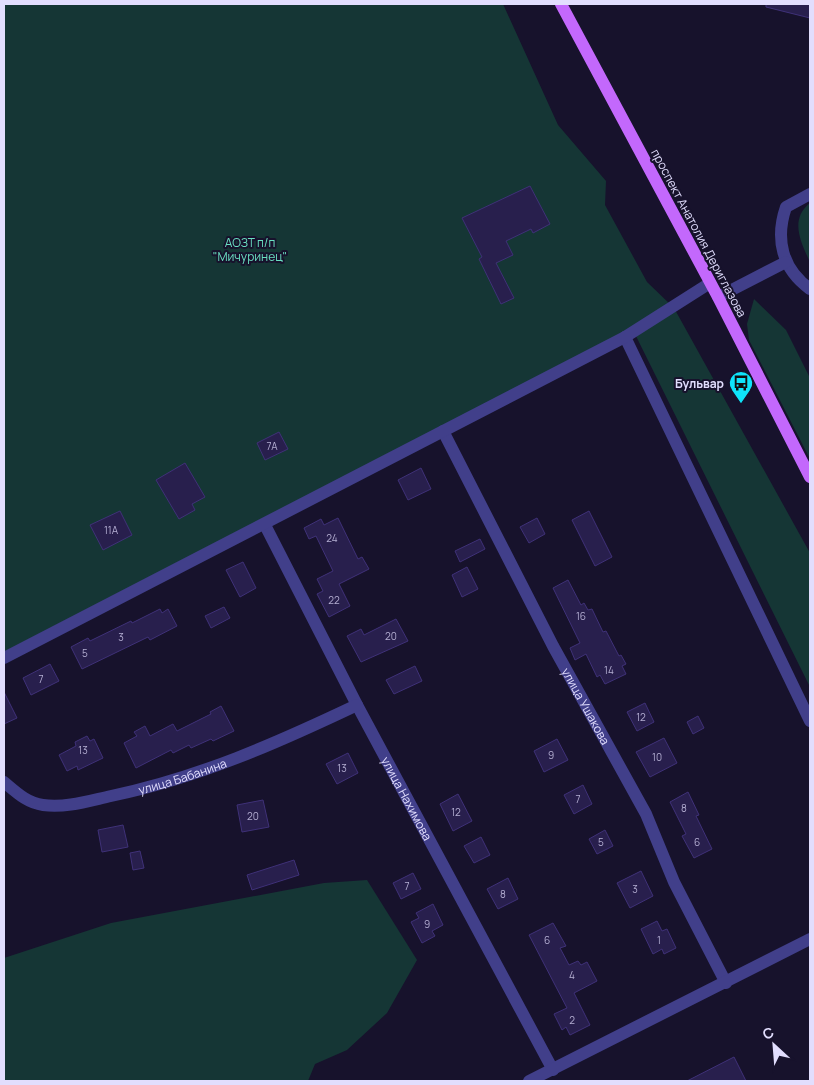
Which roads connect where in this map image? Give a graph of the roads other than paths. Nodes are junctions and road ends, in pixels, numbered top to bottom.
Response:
1 (561, 4) edge
2 (810, 194) edge
3 (786, 262) junction
4 (710, 283) junction
5 (810, 289) edge
6 (718, 297) junction
7 (625, 337) junction
8 (443, 431) junction
9 (810, 477) edge
10 (265, 524) junction
11 (4, 658) edge
12 (357, 705) junction
13 (810, 721) edge
14 (4, 782) edge
15 (810, 939) edge
16 (726, 983) junction
17 (553, 1070) junction
18 (529, 1081) edge

1 - 4 main road, проспект Анатолия Дериглазова
2 - 3 street
3 - 5 street
3 - 6 street
4 - 6 main road, проспект Анатолия Дериглазова
4 - 7 street
6 - 9 main road, проспект Анатолия Дериглазова
7 - 8 street
7 - 13 street
8 - 10 street
8 - 16 street, улица Ушакова
10 - 11 street
10 - 12 street, улица Нахимова
12 - 14 street, улица Бабанина
12 - 17 street, улица Нахимова
15 - 16 street
16 - 17 street
17 - 18 street

